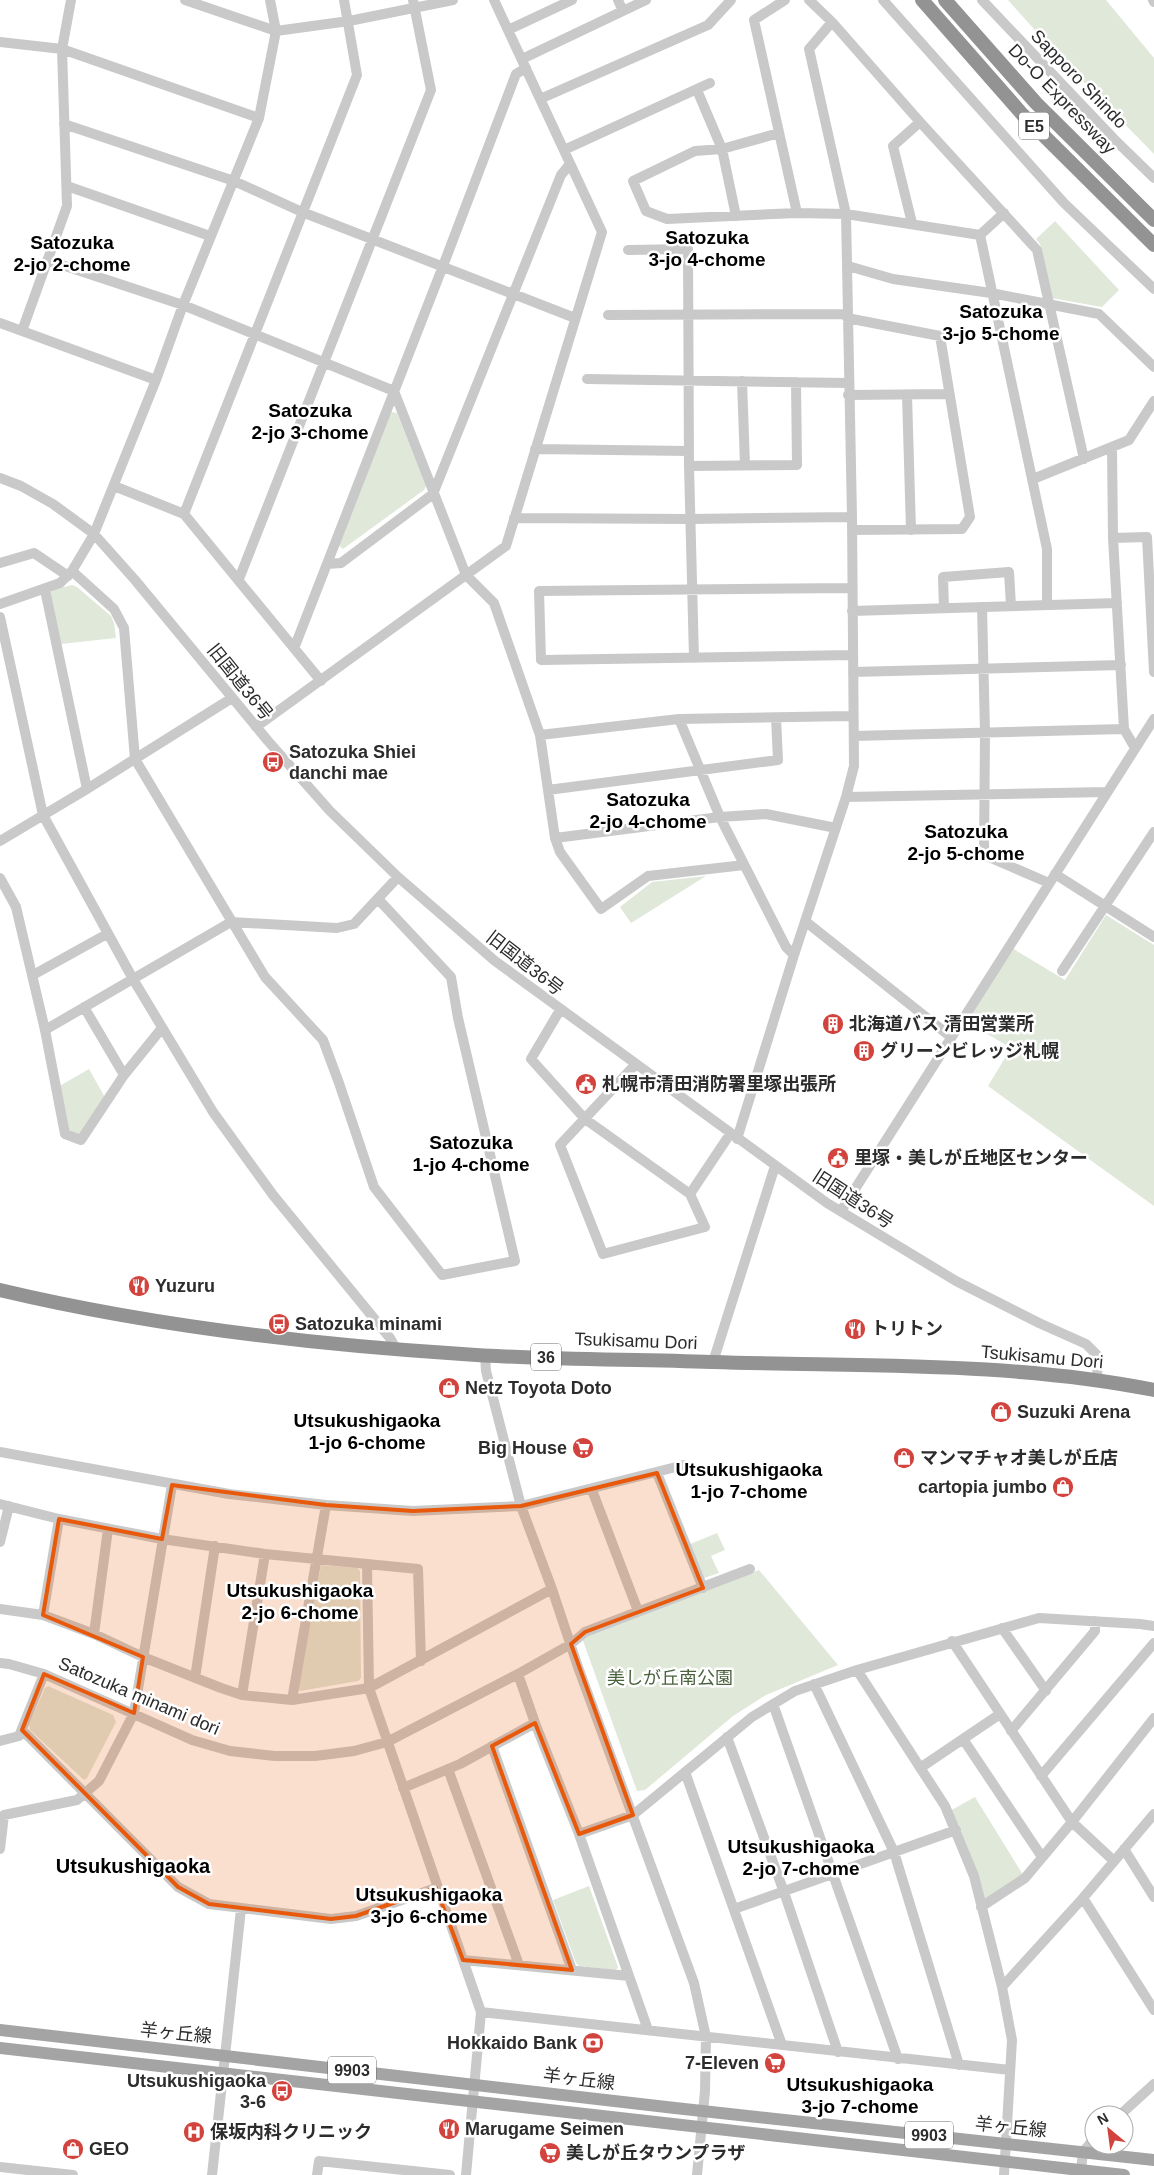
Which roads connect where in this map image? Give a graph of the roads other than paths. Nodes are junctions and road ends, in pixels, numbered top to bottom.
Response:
1 (71, 0) edge
2 (188, 0) edge
3 (270, 0) edge
4 (344, 0) edge
5 (453, 0) edge
6 (494, 0) edge
7 (572, 0) edge
8 (618, 0) edge
9 (646, 0) edge
10 (731, 0) edge
11 (785, 0) edge
12 (809, 0) edge
13 (883, 0) edge
14 (922, 0) edge
15 (946, 0) edge
16 (982, 0) edge
17 (414, 4) edge
18 (623, 11) junction
19 (349, 22) junction
20 (832, 22) junction
21 (508, 30) junction
22 (276, 31) junction
23 (0, 42) edge
24 (62, 49) junction
25 (524, 63) junction
26 (710, 83) dead end
27 (697, 90) junction
28 (540, 99) junction
29 (259, 118) junction
30 (920, 122) junction
31 (64, 124) junction
32 (779, 133) junction
33 (722, 149) junction
34 (564, 150) junction
35 (570, 164) junction
36 (1154, 178) edge
37 (234, 181) junction
38 (67, 186) junction
39 (302, 212) junction
40 (797, 212) junction
41 (1004, 213) junction
42 (846, 214) junction
43 (736, 216) junction
44 (1154, 220) edge
45 (912, 224) junction
46 (210, 236) junction
47 (980, 236) junction
48 (373, 240) junction
49 (1154, 245) edge
50 (628, 250) dead end
51 (47, 260) junction
52 (443, 266) junction
53 (848, 266) junction
54 (1154, 289) edge
55 (991, 293) junction
56 (513, 295) junction
57 (183, 305) junction
58 (1049, 305) junction
59 (608, 315) dead end
60 (690, 316) junction
61 (847, 316) junction
62 (575, 318) junction
63 (0, 323) edge
64 (22, 331) junction
65 (255, 335) junction
66 (325, 362) junction
67 (1154, 367) edge
68 (588, 379) dead end
69 (156, 380) junction
70 (689, 380) junction
71 (742, 380) junction
72 (796, 382) junction
73 (849, 382) junction
74 (394, 391) junction
75 (948, 394) junction
76 (848, 395) junction
77 (907, 395) junction
78 (1154, 401) edge
79 (1112, 447) junction
80 (535, 449) junction
81 (689, 450) junction
82 (1084, 458) junction
83 (745, 465) junction
84 (689, 466) junction
85 (0, 478) edge
86 (1033, 479) junction
87 (114, 486) junction
88 (433, 494) junction
89 (184, 514) junction
90 (852, 517) junction
91 (514, 518) junction
92 (691, 520) junction
93 (852, 530) junction
94 (911, 530) junction
95 (94, 534) junction
96 (1113, 538) junction
97 (0, 563) edge
98 (327, 564) junction
99 (70, 574) junction
100 (466, 575) junction
101 (239, 580) junction
102 (852, 588) junction
103 (45, 590) junction
104 (693, 590) junction
105 (1117, 603) junction
106 (0, 604) edge
107 (1047, 604) junction
108 (1011, 606) junction
109 (982, 607) junction
110 (944, 608) junction
111 (852, 611) junction
112 (0, 617) edge
113 (295, 646) junction
114 (853, 655) junction
115 (694, 658) junction
116 (1121, 665) junction
117 (984, 669) junction
118 (853, 672) junction
119 (1154, 672) edge
120 (321, 681) junction
121 (232, 698) junction
122 (852, 716) junction
123 (776, 718) junction
124 (679, 719) junction
125 (1154, 719) edge
126 (256, 727) junction
127 (1124, 729) junction
128 (985, 732) junction
129 (540, 735) junction
130 (854, 736) junction
131 (1135, 748) junction
132 (135, 759) junction
133 (700, 769) junction
134 (87, 789) junction
135 (548, 790) junction
136 (1107, 792) junction
137 (985, 794) junction
138 (846, 797) junction
139 (43, 815) junction
140 (720, 817) junction
141 (836, 828) junction
142 (1154, 832) edge
143 (555, 838) junction
144 (0, 841) edge
145 (744, 864) junction
146 (1055, 874) junction
147 (398, 877) junction
148 (0, 878) edge
149 (1049, 883) junction
150 (378, 899) junction
151 (1105, 906) junction
152 (805, 921) junction
153 (232, 922) junction
154 (108, 934) junction
155 (1154, 937) edge
156 (794, 955) junction
157 (1062, 971) dead end
158 (33, 976) junction
159 (134, 979) junction
160 (84, 1007) junction
161 (560, 1010) junction
162 (162, 1028) junction
163 (45, 1030) junction
164 (950, 1037) junction
165 (635, 1065) junction
166 (124, 1075) junction
167 (585, 1119) junction
168 (734, 1136) junction
169 (775, 1166) junction
170 (690, 1194) junction
171 (841, 1212) junction
172 (0, 1290) edge
173 (396, 1349) junction
174 (485, 1355) junction
175 (713, 1362) junction
176 (1097, 1380) junction
177 (1154, 1390) edge
178 (0, 1452) edge
179 (684, 1465) dead end
180 (657, 1473) junction
181 (172, 1484) junction
182 (592, 1490) junction
183 (4, 1505) edge
184 (326, 1505) junction
185 (521, 1506) junction
186 (59, 1519) junction
187 (108, 1528) junction
188 (162, 1539) junction
189 (0, 1542) edge
190 (216, 1546) junction
191 (265, 1554) junction
192 (315, 1559) junction
193 (367, 1565) junction
194 (750, 1569) dead end
195 (703, 1588) junction
196 (552, 1589) junction
197 (0, 1609) edge
198 (638, 1611) junction
199 (43, 1615) junction
200 (1095, 1621) junction
201 (1154, 1626) edge
202 (1002, 1628) junction
203 (94, 1634) junction
204 (952, 1642) junction
205 (1154, 1643) edge
206 (571, 1644) junction
207 (143, 1657) junction
208 (421, 1661) junction
209 (0, 1663) edge
210 (857, 1670) junction
211 (44, 1674) junction
212 (518, 1674) junction
213 (195, 1678) junction
214 (814, 1684) junction
215 (368, 1688) junction
216 (1046, 1691) junction
217 (242, 1695) junction
218 (292, 1700) junction
219 (773, 1704) junction
220 (134, 1713) junction
221 (1000, 1714) junction
222 (1154, 1718) edge
223 (535, 1723) junction
224 (22, 1730) junction
225 (1011, 1731) junction
226 (727, 1737) junction
227 (963, 1739) junction
228 (0, 1741) edge
229 (387, 1742) junction
230 (492, 1746) junction
231 (920, 1768) junction
232 (448, 1769) junction
233 (685, 1772) junction
234 (1042, 1776) junction
235 (403, 1788) junction
236 (86, 1794) junction
237 (1154, 1814) edge
238 (2, 1815) edge
239 (633, 1815) junction
240 (1072, 1822) junction
241 (956, 1830) junction
242 (579, 1834) junction
243 (0, 1849) edge
244 (1124, 1849) junction
245 (894, 1852) junction
246 (1042, 1858) junction
247 (1114, 1861) junction
248 (834, 1874) junction
249 (436, 1888) junction
250 (784, 1892) junction
251 (1154, 1897) edge
252 (1083, 1898) junction
253 (981, 1907) junction
254 (241, 1909) junction
255 (734, 1910) junction
256 (463, 1960) junction
257 (519, 1965) junction
258 (572, 1970) junction
259 (629, 1976) junction
260 (1002, 1987) junction
261 (1154, 2010) edge
262 (481, 2012) junction
263 (0, 2030) edge
264 (648, 2030) junction
265 (706, 2037) junction
266 (782, 2045) junction
267 (0, 2048) edge
268 (838, 2052) junction
269 (224, 2055) junction
270 (898, 2059) junction
271 (959, 2065) junction
272 (1010, 2070) junction
273 (222, 2073) junction
274 (475, 2083) junction
275 (1154, 2084) edge
276 (473, 2102) junction
277 (1131, 2105) edge
278 (703, 2110) junction
279 (702, 2127) junction
280 (1006, 2144) junction
281 (1083, 2152) junction
282 (1154, 2160) edge
283 (1005, 2162) junction
284 (0, 2167) edge
285 (1081, 2170) junction
286 (367, 2171) edge
287 (415, 2173) edge
288 (73, 2175) edge
289 (212, 2175) edge
290 (318, 2175) edge
291 (450, 2175) edge
292 (466, 2175) edge
293 (697, 2175) edge
294 (1004, 2175) edge
295 (1124, 2175) edge

1 - 24 street
2 - 22 street
3 - 22 street
4 - 19 street
5 - 17 street
6 - 21 street
7 - 21 street
8 - 18 street
9 - 18 street
10 - 28 street
11 - 32 street
12 - 20 street
13 - 54 street
14 - 49 highway, Do-O Expressway / E5
15 - 44 highway, Do-O Expressway / E5
16 - 36 street, Sapporo Shindo
17 - 19 street
17 - 48 street
18 - 25 street
19 - 22 street
19 - 39 street
20 - 30 street
20 - 42 street
21 - 25 street
22 - 29 street
23 - 24 street
24 - 29 street
24 - 31 street
25 - 28 street
25 - 52 street
26 - 27 street
27 - 33 street
27 - 34 street
28 - 34 street
29 - 37 street
30 - 41 street
30 - 45 street
31 - 37 street
31 - 38 street
32 - 33 street
32 - 40 street
33 - 43 street
33 - 43 street
34 - 35 street
35 - 56 street
35 - 62 street
37 - 39 street
37 - 46 street
38 - 46 street
38 - 51 street
39 - 48 street
39 - 65 street
40 - 42 street
40 - 43 street
41 - 47 street
41 - 58 street
42 - 45 street
42 - 53 street
45 - 47 street
46 - 57 street
47 - 55 street
48 - 52 street
48 - 66 street
50 - 60 street
51 - 57 street
51 - 64 street
52 - 56 street
52 - 74 street
53 - 55 street
53 - 61 street
55 - 58 street
55 - 86 street
56 - 62 street
56 - 88 street
57 - 65 street
57 - 69 street
58 - 67 street
58 - 82 street
59 - 60 street
60 - 61 street
60 - 70 street
61 - 73 street
61 - 75 street
62 - 80 street
63 - 64 street
64 - 69 street
65 - 66 street
65 - 89 street
66 - 74 street
66 - 101 street
68 - 70 street
69 - 87 street
70 - 71 street
70 - 81 street
71 - 72 street
71 - 83 street
72 - 73 street
72 - 83 street
73 - 76 street
74 - 88 street
74 - 98 street
75 - 77 street
75 - 94 street
76 - 77 street
76 - 90 street
77 - 94 street
78 - 79 street
79 - 82 street
79 - 96 street
80 - 81 street
80 - 91 street
81 - 84 street
82 - 86 street
83 - 84 street
84 - 92 street
85 - 95 street, 旧国道36号
86 - 107 street
87 - 89 street
87 - 95 street
88 - 98 street
88 - 100 street
89 - 101 street
90 - 92 street
90 - 93 street
91 - 92 street
91 - 100 street
92 - 104 street
93 - 94 street
93 - 102 street
95 - 99 street
95 - 121 street, 旧国道36号
96 - 105 street
96 - 119 street
97 - 99 street
98 - 113 street
99 - 103 street
99 - 132 street
100 - 120 street
100 - 129 street
101 - 113 street
102 - 104 street
102 - 111 street
103 - 106 street
103 - 134 street
104 - 115 street
104 - 115 street
105 - 107 street
105 - 116 street
107 - 108 street
108 - 109 street
108 - 110 street
109 - 110 street
109 - 117 street
110 - 111 street
111 - 114 street
112 - 139 street
113 - 120 street
114 - 115 street
114 - 118 street
116 - 117 street
116 - 127 street
117 - 118 street
117 - 128 street
118 - 122 street
120 - 126 street
121 - 126 street, 旧国道36号
121 - 132 street
122 - 123 street
122 - 130 street
123 - 124 street
123 - 133 street
124 - 129 street
124 - 133 street
125 - 131 street
126 - 147 street, 旧国道36号
127 - 128 street
127 - 131 street
128 - 130 street
128 - 137 street
129 - 135 street
130 - 138 street
131 - 136 street
132 - 134 street
132 - 153 street
133 - 135 street
133 - 140 street
134 - 139 street
135 - 143 street
136 - 137 street
136 - 146 street
137 - 138 street
137 - 149 street
138 - 141 street
139 - 144 street
139 - 154 street
140 - 141 street
140 - 143 street
140 - 145 street
141 - 152 street
142 - 151 street
143 - 145 street
145 - 156 street
146 - 149 street
146 - 151 street
147 - 150 street
147 - 161 street, 旧国道36号
148 - 158 street
149 - 164 street
150 - 153 street
150 - 153 street
151 - 155 street
151 - 157 street
152 - 156 street
152 - 164 street
153 - 159 street
154 - 158 street
154 - 159 street
156 - 168 street
158 - 163 street
159 - 160 street
159 - 162 street
160 - 163 street
160 - 166 street
161 - 165 street, 旧国道36号
161 - 167 street
162 - 166 street
162 - 173 street
163 - 166 street
164 - 171 street
165 - 167 street
165 - 168 street, 旧国道36号
167 - 170 street
167 - 170 street
168 - 169 street, 旧国道36号
168 - 170 street
169 - 171 street, 旧国道36号
169 - 175 street
171 - 176 street, 旧国道36号
172 - 173 highway, Tsukisamu Dori / 36
173 - 174 highway, Tsukisamu Dori / 36
174 - 175 highway, Tsukisamu Dori / 36
174 - 185 street
175 - 176 highway, Tsukisamu Dori / 36
176 - 177 highway, Tsukisamu Dori / 36
178 - 181 street
179 - 180 street
180 - 182 street
180 - 195 street
181 - 184 street
181 - 188 street
182 - 185 street
182 - 198 street
183 - 186 street
183 - 189 street
184 - 185 street
184 - 192 street
185 - 196 street
186 - 187 street
186 - 199 street
187 - 188 street
187 - 203 street
188 - 190 street
188 - 207 street
190 - 191 street
190 - 213 street
191 - 192 street
191 - 217 street
192 - 193 street
192 - 218 street
193 - 208 street
193 - 215 street
194 - 195 street, Satozuka minami dori
195 - 198 street, Satozuka minami dori
196 - 206 street
196 - 208 street
197 - 199 street
198 - 206 street, Satozuka minami dori
199 - 203 street
200 - 201 street
200 - 202 street
200 - 216 street
202 - 204 street
202 - 216 street
203 - 207 street
204 - 210 street
204 - 221 street
205 - 234 street
206 - 212 street, Satozuka minami dori
206 - 239 street
207 - 213 street
207 - 220 street
208 - 215 street
209 - 211 street, Satozuka minami dori
210 - 214 street
210 - 231 street
211 - 220 street, Satozuka minami dori
211 - 224 street
212 - 223 street
212 - 229 street, Satozuka minami dori
213 - 217 street
214 - 219 street
214 - 245 street
215 - 218 street
215 - 229 street
216 - 225 street
217 - 218 street
219 - 226 street
219 - 248 street
220 - 229 street, Satozuka minami dori
220 - 236 street
221 - 225 street
221 - 227 street
222 - 240 street
223 - 230 street
223 - 242 street
224 - 228 street
224 - 236 street
225 - 234 street
226 - 233 street
226 - 250 street
227 - 231 street
227 - 246 street
229 - 235 street
230 - 232 street
230 - 258 street
231 - 241 street
232 - 235 street
232 - 257 street
233 - 239 street
233 - 255 street
234 - 240 street
235 - 249 street
236 - 238 street
236 - 254 street
237 - 244 street
238 - 243 street
239 - 242 street
239 - 265 street
240 - 246 street
240 - 247 street
241 - 245 street
241 - 253 street
242 - 259 street
244 - 247 street
244 - 251 street
245 - 248 street
245 - 271 street
246 - 253 street
247 - 252 street
248 - 250 street
248 - 270 street
249 - 254 street
249 - 256 street
250 - 255 street
250 - 268 street
252 - 260 street
252 - 261 street
253 - 260 street
254 - 269 street
255 - 266 street
256 - 257 street
256 - 262 street
257 - 258 street
258 - 259 street
259 - 264 street
260 - 272 street
262 - 264 street
262 - 274 street
263 - 269 main road, 羊ヶ丘線 / 9903
264 - 265 street
265 - 266 street
265 - 278 street
266 - 268 street
267 - 273 main road, 羊ヶ丘線 / 9903
268 - 270 street
269 - 273 street
269 - 274 main road, 羊ヶ丘線 / 9903
270 - 271 street
271 - 272 street
272 - 280 street
273 - 276 main road, 羊ヶ丘線 / 9903
273 - 289 street
274 - 276 street
274 - 278 main road, 羊ヶ丘線 / 9903
275 - 277 street
276 - 279 main road, 羊ヶ丘線 / 9903
276 - 292 street
278 - 279 street
278 - 280 main road, 羊ヶ丘線 / 9903
279 - 283 main road, 羊ヶ丘線 / 9903
279 - 293 street
280 - 281 main road, 羊ヶ丘線 / 9903
280 - 283 street
281 - 282 main road, 羊ヶ丘線 / 9903
281 - 285 street
283 - 285 main road, 羊ヶ丘線 / 9903
283 - 294 street
284 - 288 street
285 - 295 main road, 羊ヶ丘線 / 9903
286 - 287 street
286 - 290 street
287 - 291 street

